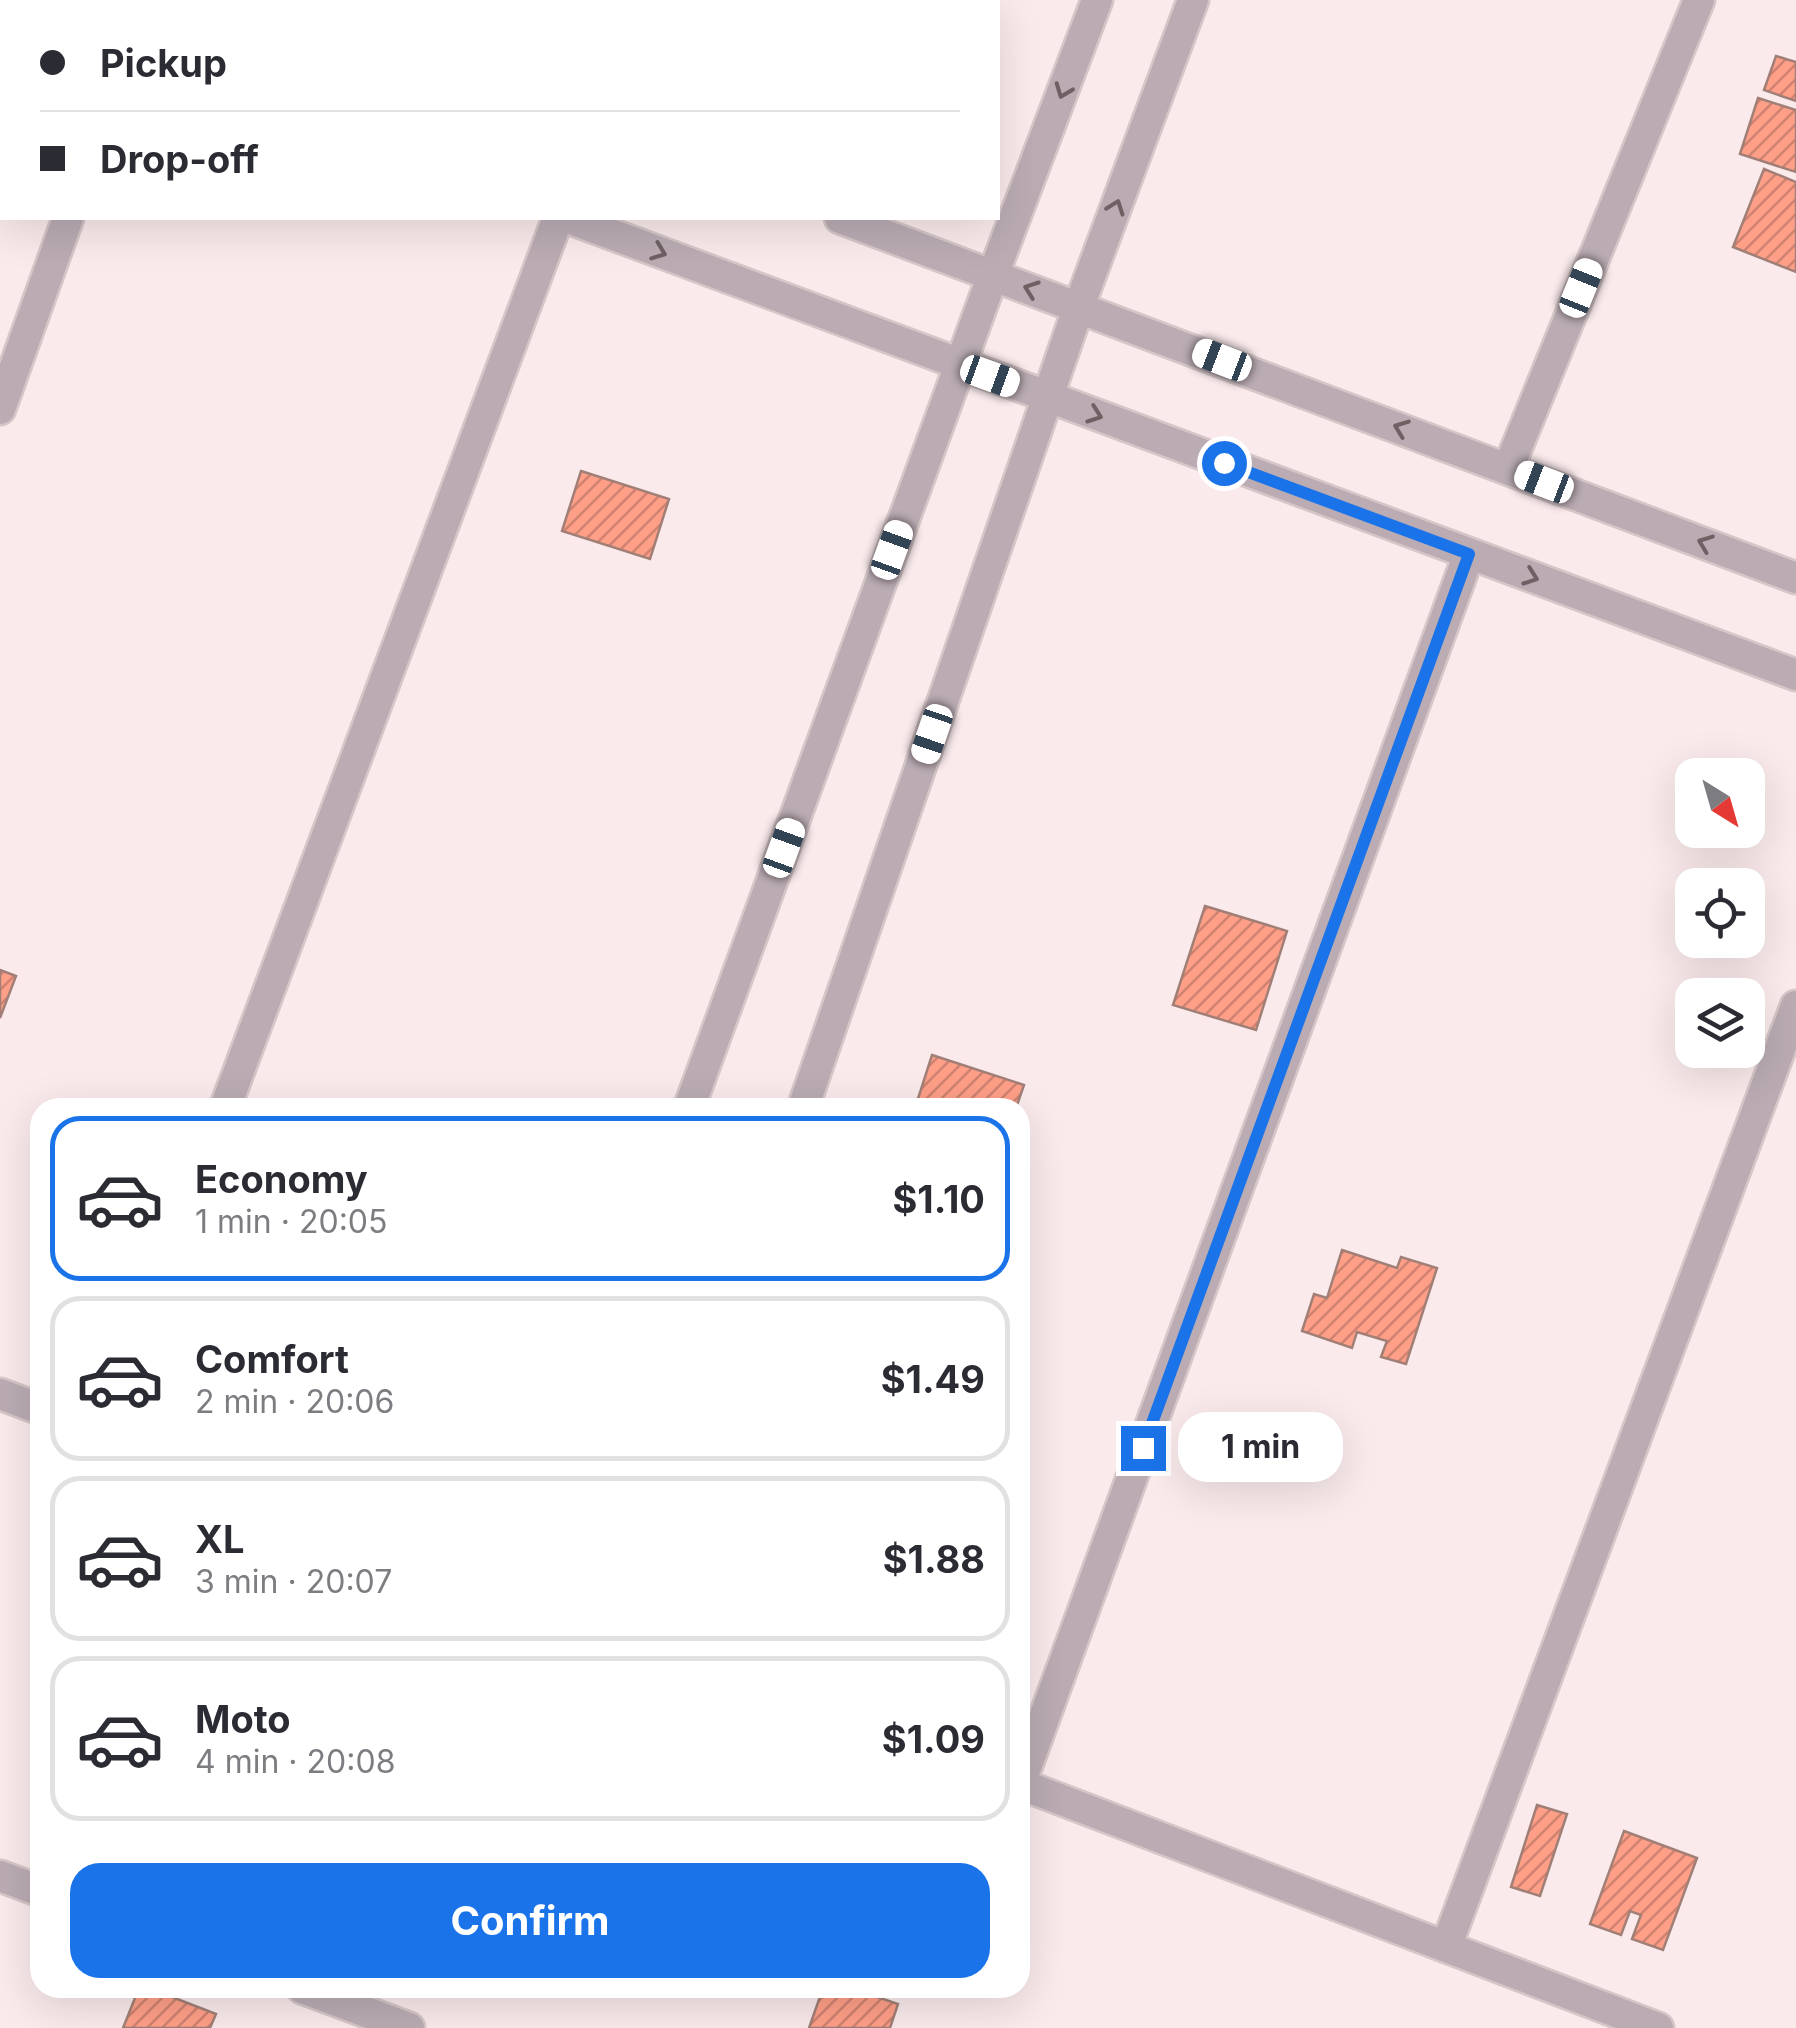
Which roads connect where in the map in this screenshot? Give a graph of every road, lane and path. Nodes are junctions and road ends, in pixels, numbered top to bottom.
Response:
1 (1098, 0) edge
2 (1193, 0) edge
3 (1699, 0) edge
4 (67, 220) edge
5 (557, 220) edge
6 (573, 220) edge
7 (845, 220) edge
8 (993, 275) junction
9 (1079, 306) junction
10 (960, 365) junction
11 (1049, 398) junction
12 (0, 409) edge
13 (1508, 468) junction
14 (1469, 554) junction
15 (1796, 578) edge
16 (1796, 675) edge
17 (1796, 1006) edge
18 (228, 1098) edge
19 (693, 1098) edge
20 (806, 1098) edge
21 (0, 1394) edge
22 (30, 1405) edge
23 (1030, 1757) edge
24 (1030, 1788) edge
25 (0, 1876) edge
26 (30, 1887) edge
27 (1446, 1947) junction
28 (332, 1998) edge
29 (361, 2008) edge
30 (408, 2028) edge
31 (1658, 2028) edge

1 -> 8 street
9 -> 2 street
3 - 13 street
4 - 12 street
5 - 18 street
6 -> 10 street
7 - 8 street
9 -> 8 street
8 - 10 street
9 - 11 street
13 -> 9 street
10 - 11 street
10 - 19 street
11 -> 14 street
11 - 20 street
15 -> 13 street
14 -> 16 street
14 - 23 street
17 - 27 street
21 - 22 street
24 - 27 street
25 - 26 street
27 - 31 street
28 - 29 street
29 - 30 street

